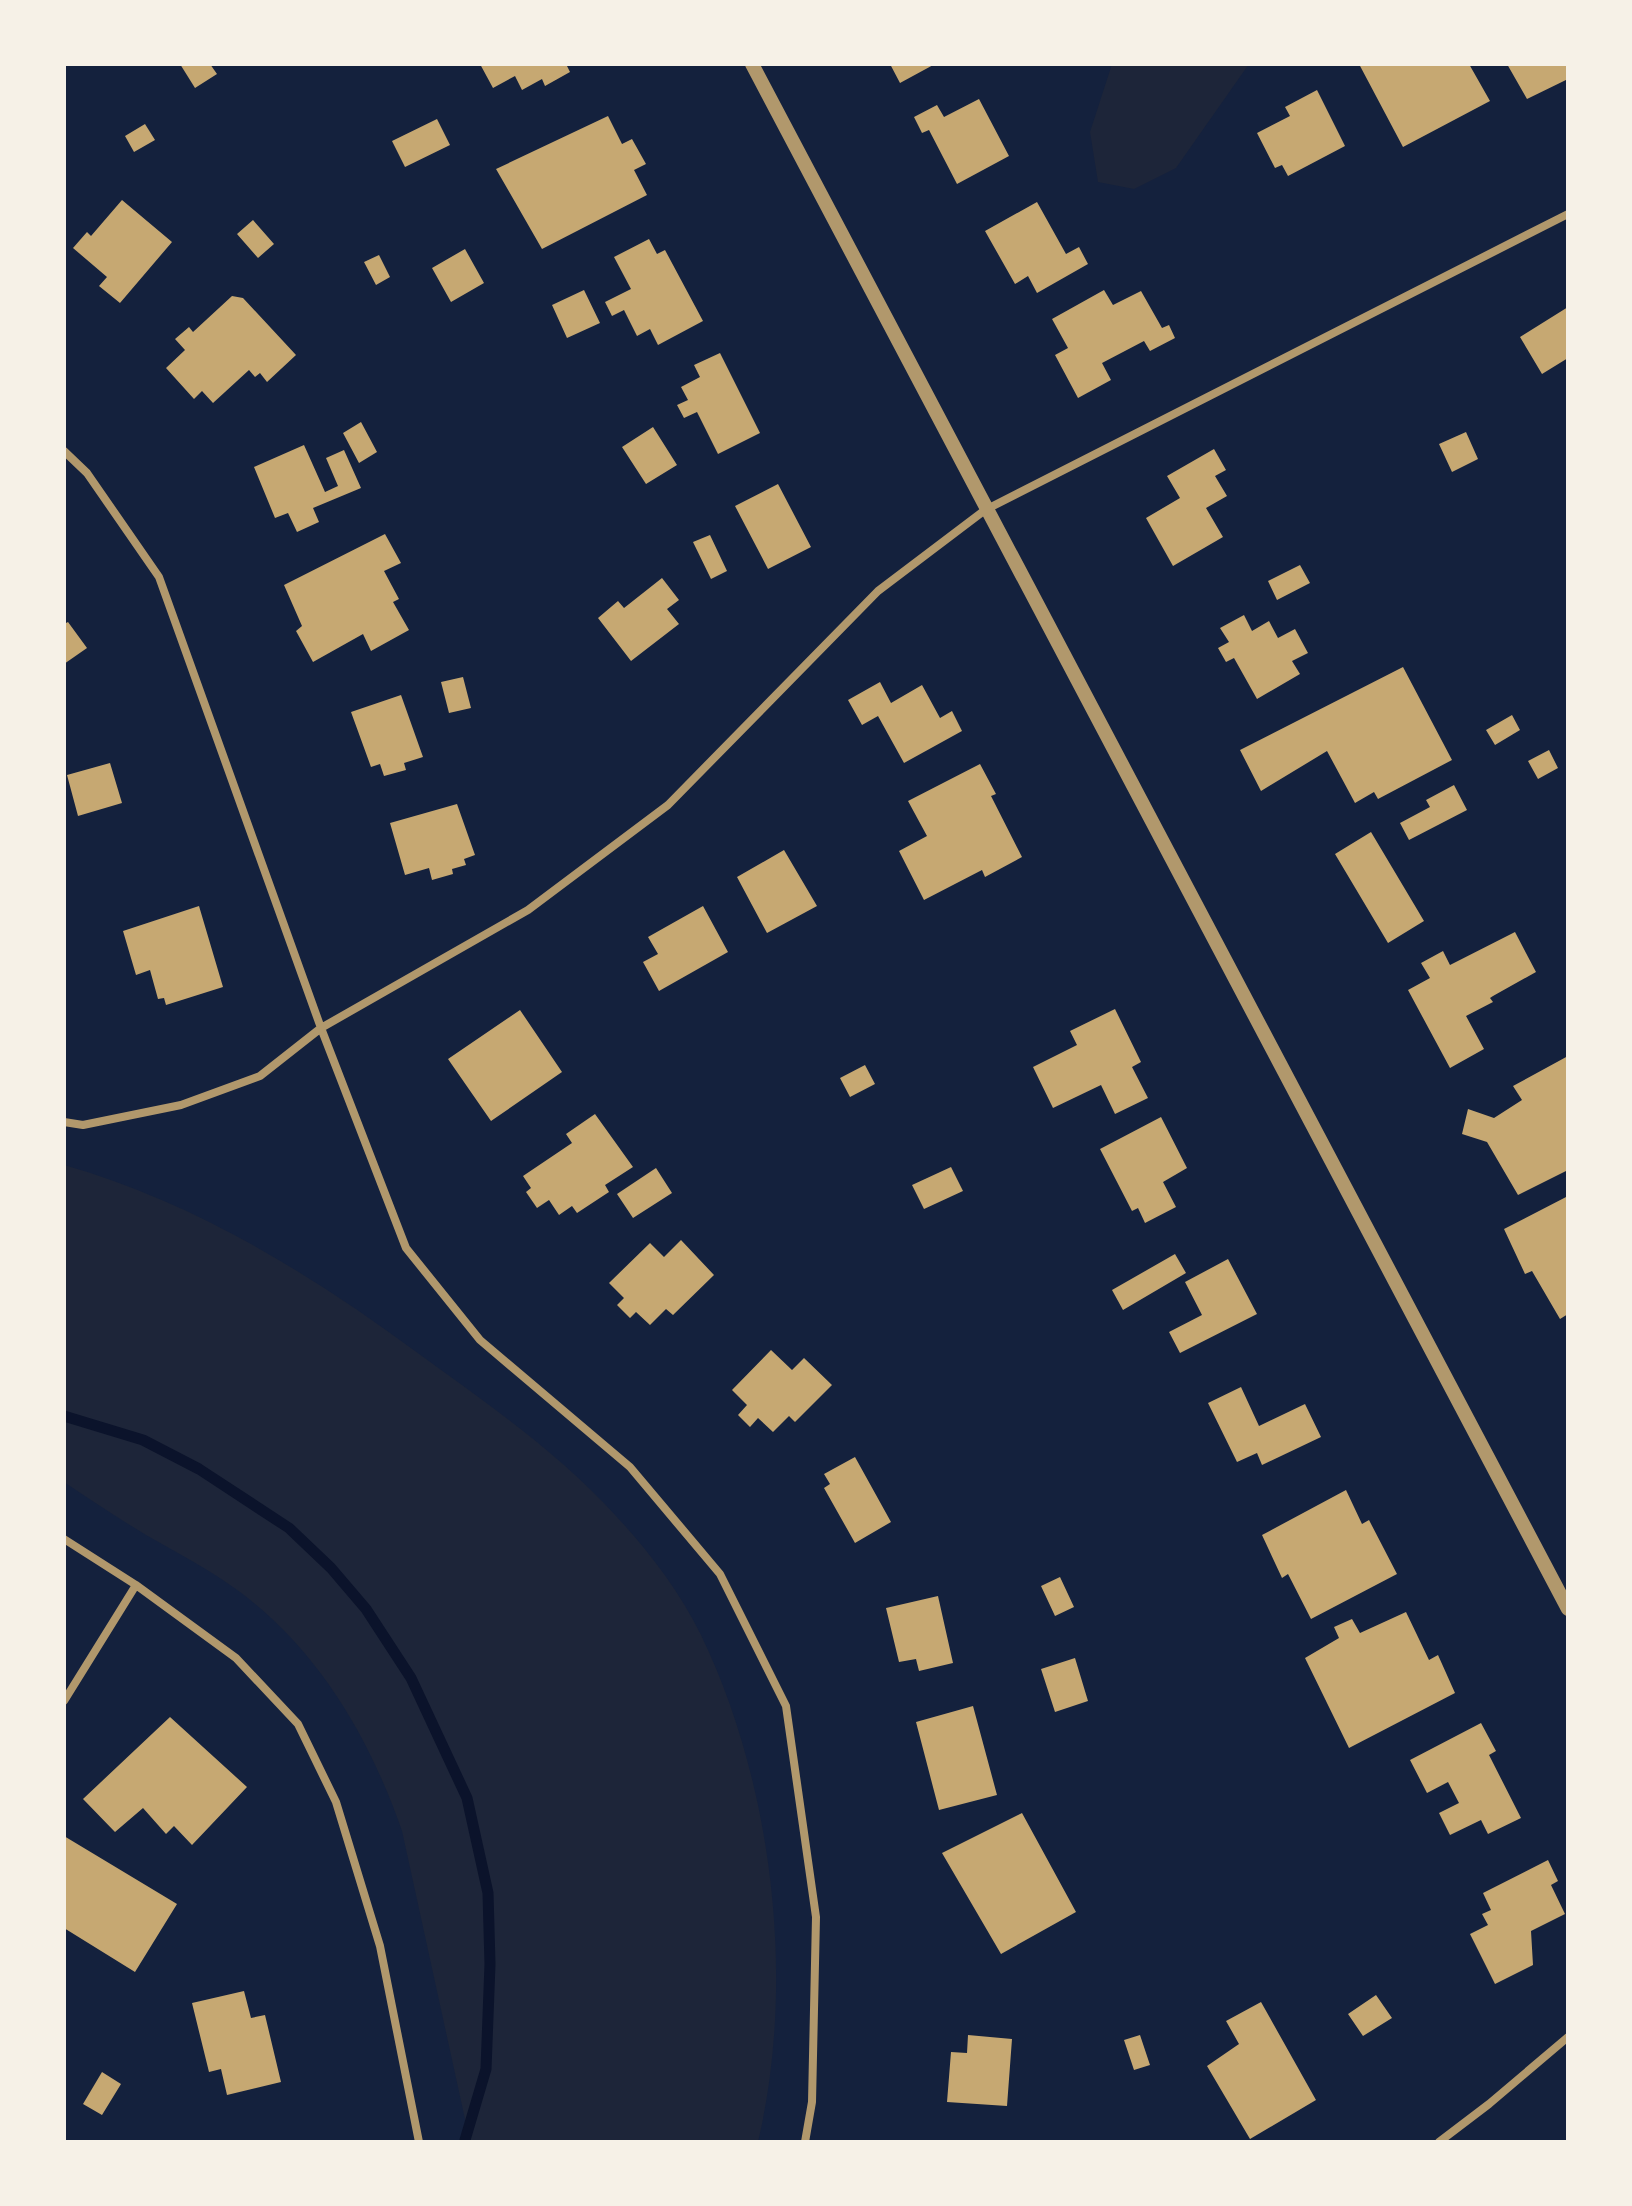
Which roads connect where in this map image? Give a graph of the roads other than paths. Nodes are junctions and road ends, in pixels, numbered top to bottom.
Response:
1 (752, 64) edge
2 (1568, 214) edge
3 (64, 451) edge
4 (985, 510) junction
5 (321, 1028) junction
6 (64, 1122) edge
7 (64, 1539) edge
8 (136, 1585) junction
9 (1568, 1609) edge
10 (64, 1701) edge
11 (1568, 2037) edge
12 (419, 2142) edge
13 (805, 2142) edge
14 (1439, 2142) edge

1 - 4 street
2 - 4 street
3 - 5 street
4 - 5 street
4 - 9 street
5 - 6 street
5 - 13 street
7 - 8 street
8 - 10 street
8 - 12 street
11 - 14 street

